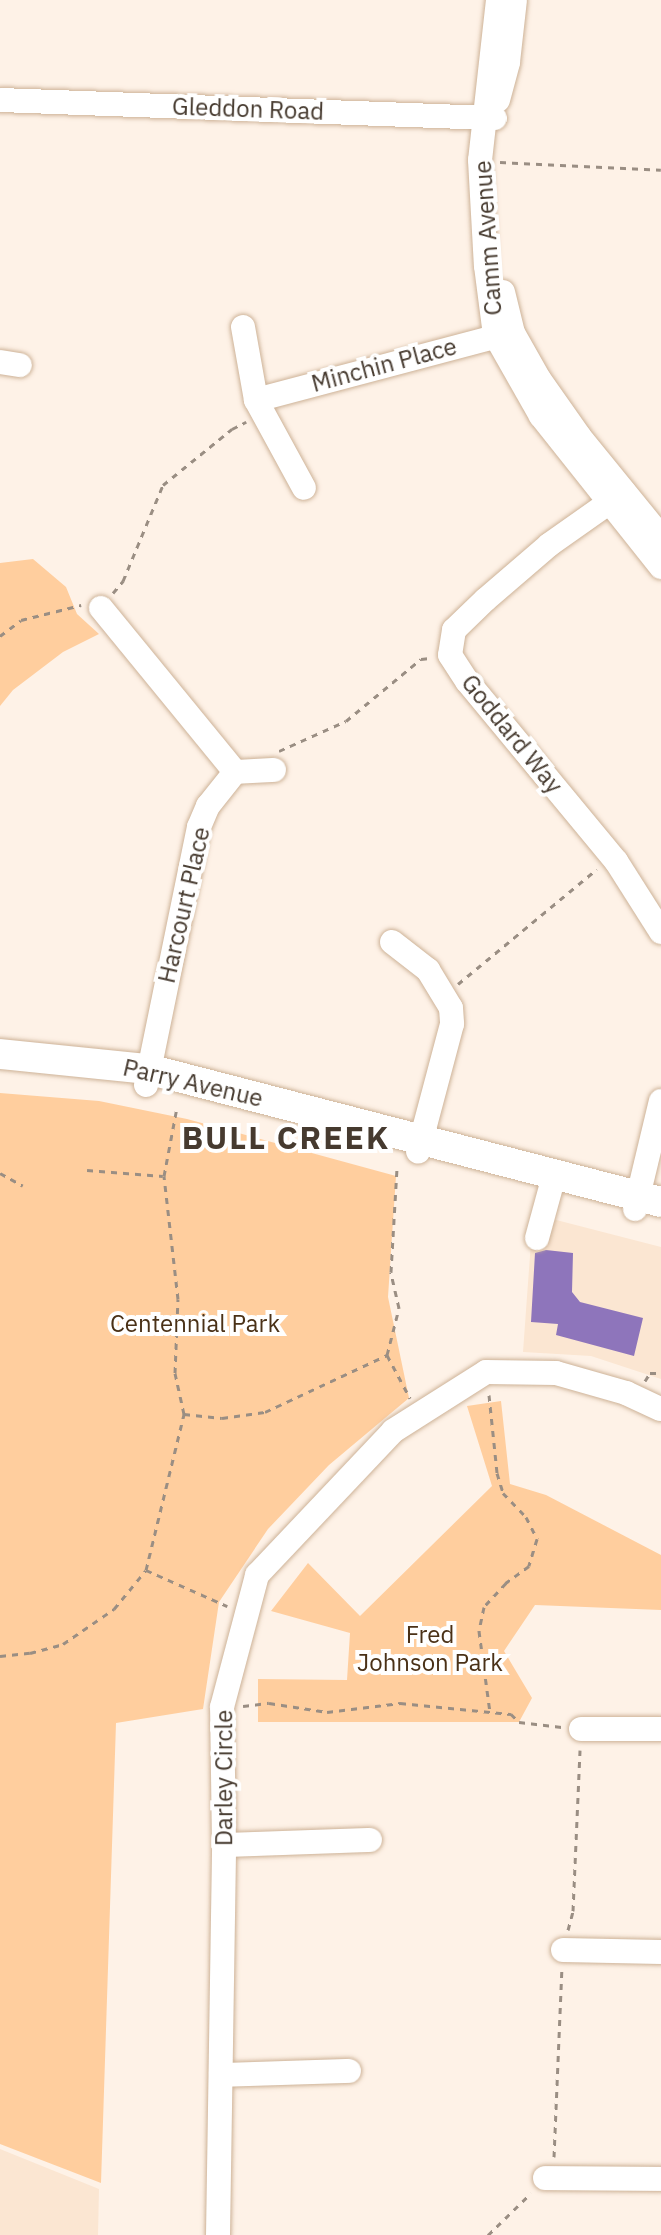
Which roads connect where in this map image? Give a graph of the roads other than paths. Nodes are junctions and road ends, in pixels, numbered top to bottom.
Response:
1 (498, 0) edge
2 (515, 0) edge
3 (0, 100) edge
4 (489, 118) junction
5 (243, 327) dead end
6 (504, 334) junction
7 (260, 408) junction
8 (304, 488) dead end
9 (616, 497) junction
10 (661, 537) edge
11 (661, 567) edge
12 (101, 608) road end
13 (274, 770) road end
14 (235, 772) junction
15 (661, 932) edge
16 (392, 942) dead end
17 (0, 1054) edge
18 (0, 1068) edge
19 (147, 1077) junction
20 (661, 1101) edge
21 (413, 1154) junction
22 (552, 1182) junction
23 (649, 1206) edge
24 (537, 1238) dead end
25 (661, 1409) edge
26 (581, 1729) road end
27 (661, 1729) edge
28 (370, 1840) dead end
29 (224, 1845) junction
30 (563, 1950) dead end
31 (661, 1952) edge
32 (349, 2071) dead end
33 (221, 2075) junction
34 (545, 2178) road end
35 (661, 2179) edge
36 (218, 2235) edge

1 - 4 street, Camm Avenue
2 - 4 street, Camm Avenue
3 - 4 street, Gleddon Road
4 - 6 street, Camm Avenue
4 - 6 street, Camm Avenue
5 - 7 street
6 - 7 street, Minchin Place
6 - 9 street, Camm Avenue
7 - 8 street
9 - 10 street, Camm Avenue
9 - 11 street, Camm Avenue
9 - 15 street, Goddard Way
12 - 14 street
13 - 14 street
14 - 19 street, Harcourt Place
16 - 21 street
17 - 19 main road, Parry Avenue
18 - 19 main road, Parry Avenue
19 - 21 main road, Parry Avenue
20 - 23 street
21 - 22 main road, Parry Avenue
22 - 23 main road, Parry Avenue
22 - 24 street
25 - 29 street, Darley Circle
26 - 27 street
28 - 29 street
29 - 33 street, Darley Circle
30 - 31 street
32 - 33 street
33 - 36 street, Darley Circle
34 - 35 street

